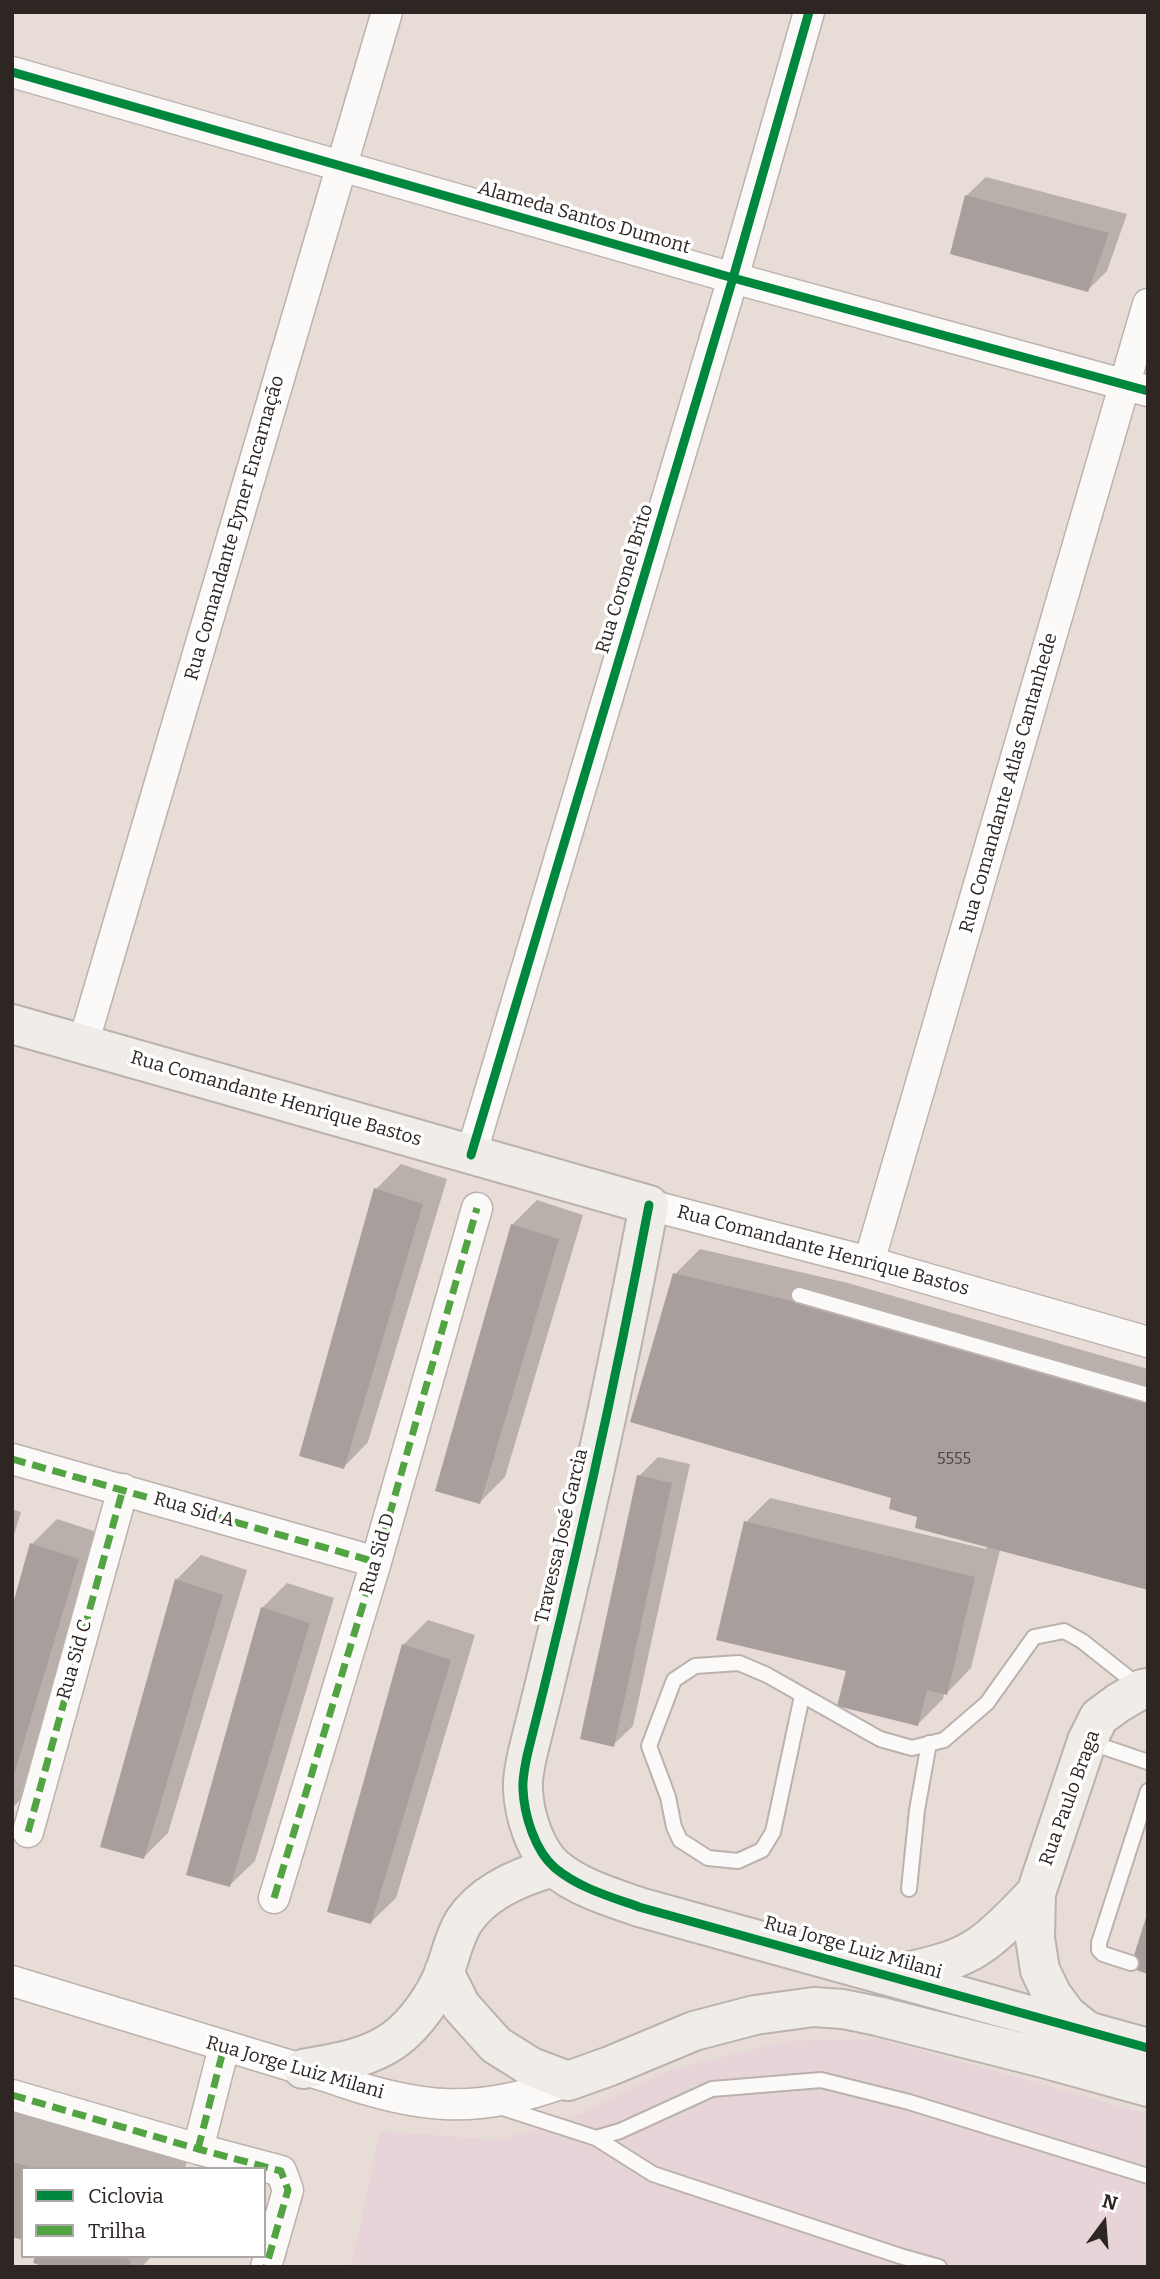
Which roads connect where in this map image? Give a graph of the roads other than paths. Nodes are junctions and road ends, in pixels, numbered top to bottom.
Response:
1 (387, 12) edge
2 (809, 12) edge
3 (12, 72) edge
4 (342, 167) junction
5 (733, 278) junction
6 (1148, 304) edge
7 (1136, 387) edge
8 (12, 1024) edge
9 (83, 1044) junction
10 (471, 1155) junction
11 (649, 1205) junction
12 (477, 1208) dead end
13 (869, 1262) junction
14 (799, 1294) dead end
15 (1148, 1342) edge
16 (1148, 1395) edge
17 (12, 1459) edge
18 (122, 1489) junction
19 (376, 1562) junction
20 (1145, 1689) edge
21 (802, 1696) junction
22 (1087, 1741) junction
23 (929, 1744) junction
24 (1148, 1762) edge
25 (1148, 1791) edge
26 (28, 1832) dead end
27 (554, 1867) junction
28 (909, 1889) dead end
29 (1036, 1893) junction
30 (274, 1898) dead end
31 (1132, 1963) dead end
32 (444, 1972) junction
33 (889, 1976) junction
34 (12, 1981) edge
35 (1089, 2033) junction
36 (224, 2047) junction
37 (1148, 2048) edge
38 (303, 2069) junction
39 (568, 2081) junction
40 (1148, 2087) edge
41 (12, 2095) edge
42 (489, 2104) junction
43 (596, 2138) junction
44 (198, 2149) junction
45 (266, 2167) edge
46 (266, 2167) edge
47 (1148, 2176) edge
48 (267, 2267) edge
49 (939, 2267) edge

1 - 4 street, Rua Comandante Eyner Encarnação
2 - 5 street, Rua Coronel Brito
3 - 4 street, Alameda Santos Dumont
4 - 5 street, Alameda Santos Dumont
4 - 9 street, Rua Comandante Eyner Encarnação
5 - 7 street, Alameda Santos Dumont
5 - 10 street, Rua Coronel Brito
6 - 7 street, Rua Comandante Atlas Cantanhede
7 - 13 street, Rua Comandante Atlas Cantanhede
8 - 9 street, Rua Comandante Henrique Bastos
9 - 10 street, Rua Comandante Henrique Bastos
10 - 11 street, Rua Comandante Henrique Bastos
11 - 13 street, Rua Comandante Henrique Bastos
11 - 27 street, Travessa José Garcia
12 - 19 street, Rua Sid D
13 - 15 street, Rua Comandante Henrique Bastos
14 - 16 lane
17 - 18 street, Rua Sid A
18 - 19 street, Rua Sid A
18 - 26 street, Rua Sid C
19 - 30 street, Rua Sid D
20 - 22 street, Rua Paulo Braga
20 - 23 lane
21 - 21 lane
21 - 23 lane
22 - 24 lane
22 - 29 street, Rua Paulo Braga
23 - 28 lane
25 - 31 lane
27 - 32 street
27 - 33 street, Rua Jorge Luiz Milani
29 - 33 street, Rua Paulo Braga
29 - 35 street, Rua Paulo Braga
32 - 38 street
32 - 39 street
33 - 35 street, Rua Jorge Luiz Milani
34 - 36 street, Rua Jorge Luiz Milani
35 - 37 street, Rua Jorge Luiz Milani
36 - 38 street, Rua Jorge Luiz Milani
36 - 44 street
38 - 42 street, Rua Jorge Luiz Milani
39 - 40 street, Rua Jorge Luiz Milani
39 - 42 street, Rua Jorge Luiz Milani
41 - 44 street
42 - 43 lane
43 - 47 lane
43 - 49 lane
44 - 45 street
46 - 48 street

